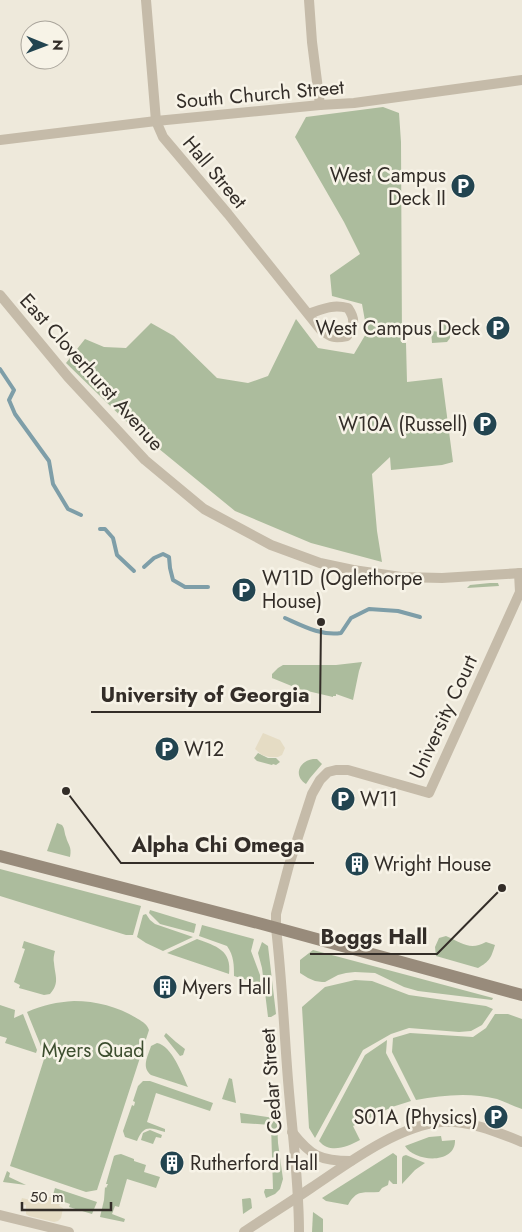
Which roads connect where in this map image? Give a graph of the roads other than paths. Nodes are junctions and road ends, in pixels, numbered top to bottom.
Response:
1 (146, 0) edge
2 (309, 0) edge
3 (522, 80) edge
4 (320, 105) junction
5 (156, 121) junction
6 (0, 140) edge
7 (0, 295) edge
8 (308, 314) dead end
9 (521, 573) edge
10 (0, 856) edge
11 (276, 928) junction
12 (522, 995) edge
13 (292, 1132) junction
14 (522, 1142) edge
15 (352, 1161) junction
16 (298, 1196) junction
17 (0, 1215) edge
18 (70, 1232) edge
19 (244, 1232) edge
20 (300, 1232) edge

1 - 5 street, Hall Street
2 - 4 street
3 - 4 street, South Church Street
4 - 5 street, South Church Street
5 - 6 street, South Church Street
5 - 8 street, Hall Street
7 - 9 street, East Cloverhurst Avenue
9 - 11 street, University Court
10 - 11 main road
11 - 12 main road
11 - 13 street, Cedar Street
13 - 15 street
13 - 16 street, Cedar Street
14 - 15 street
15 - 16 street
16 - 19 street
16 - 20 street, Cedar Street
17 - 18 street

